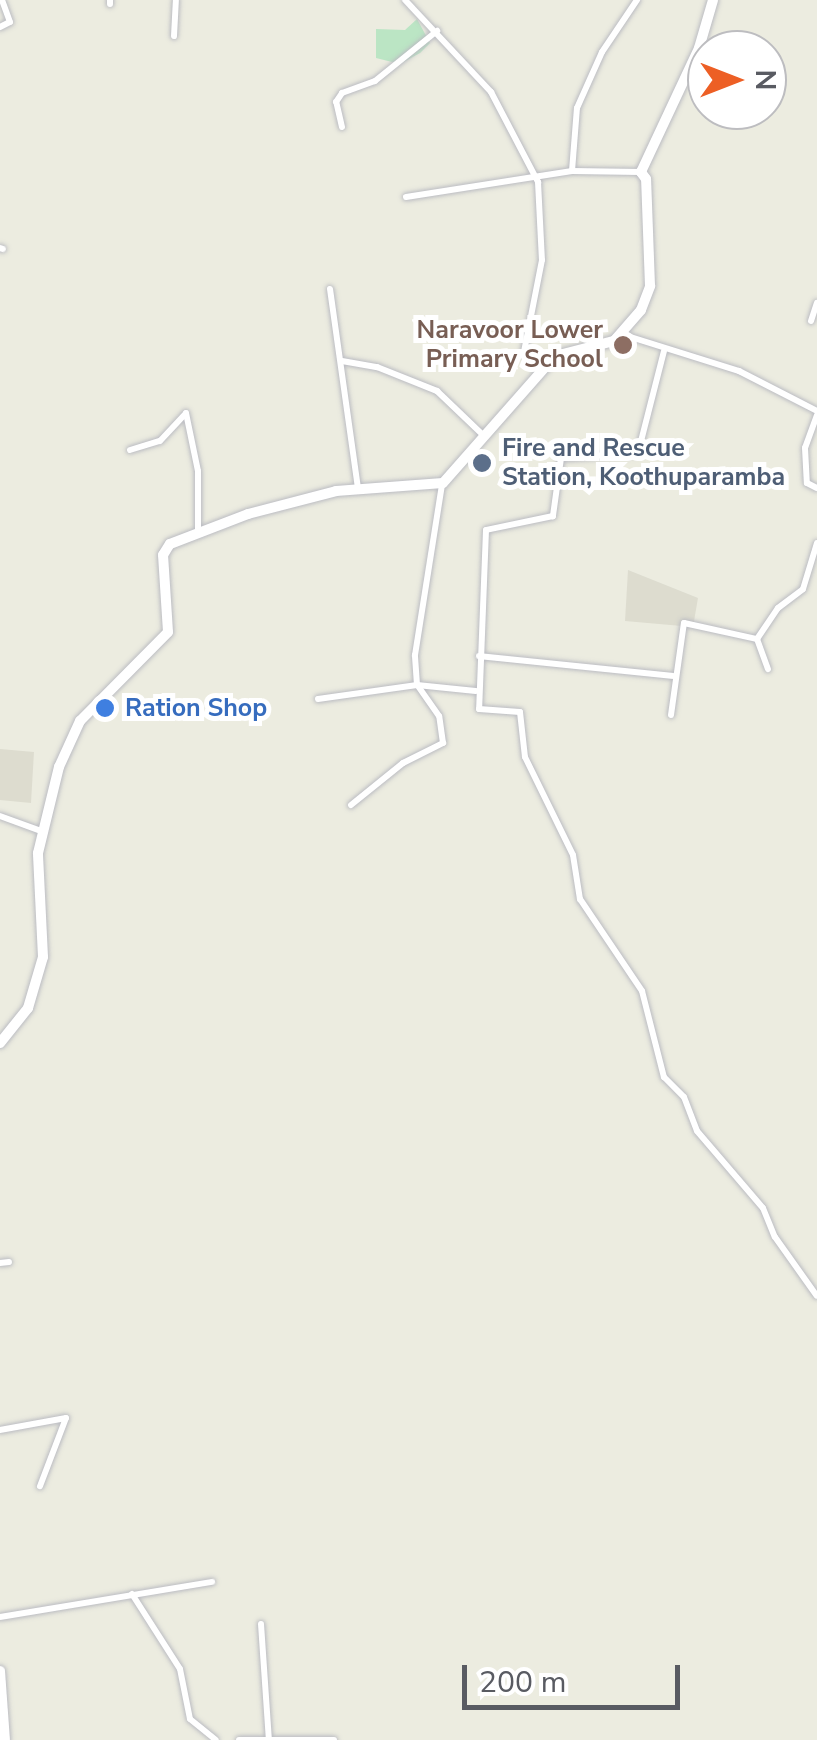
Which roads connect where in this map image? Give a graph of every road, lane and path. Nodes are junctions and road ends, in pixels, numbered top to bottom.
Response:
1 (2, 0) edge
2 (176, 0) edge
3 (405, 0) edge
4 (637, 0) edge
5 (713, 0) edge
6 (0, 26) edge
7 (437, 31) junction
8 (174, 36) dead end
9 (342, 127) dead end
10 (572, 171) junction
11 (640, 172) junction
12 (533, 173) junction
13 (406, 197) dead end
14 (330, 289) dead end
15 (817, 303) edge
16 (811, 321) dead end
17 (620, 334) junction
18 (664, 352) junction
19 (342, 361) junction
20 (539, 372) junction
21 (817, 413) edge
22 (482, 434) junction
23 (130, 450) dead end
24 (443, 483) junction
25 (358, 487) junction
26 (817, 488) edge
27 (198, 534) junction
28 (817, 543) edge
29 (757, 639) junction
30 (479, 656) junction
31 (768, 668) dead end
32 (673, 676) junction
33 (417, 685) junction
34 (476, 691) junction
35 (318, 698) dead end
36 (671, 714) dead end
37 (351, 805) dead end
38 (0, 816) edge
39 (41, 831) junction
40 (0, 1043) edge
41 (817, 1296) edge
42 (0, 1430) edge
43 (40, 1486) dead end
44 (212, 1582) dead end
45 (132, 1594) junction
46 (0, 1617) edge
47 (261, 1624) dead end
48 (0, 1671) edge
49 (269, 1739) edge
50 (6, 1740) edge
51 (216, 1740) edge
52 (239, 1740) edge
53 (334, 1740) edge

1 - 6 street
2 - 8 street
3 - 7 street
4 - 10 street
5 - 11 main road
7 - 9 street
7 - 12 street
10 - 11 street
10 - 12 street
11 - 17 main road
12 - 13 street
12 - 20 street
14 - 19 street
15 - 16 street
17 - 18 street
17 - 20 main road
18 - 21 street
18 - 30 street
19 - 22 street
19 - 25 street
20 - 22 main road
21 - 26 street
22 - 24 main road
23 - 27 street
24 - 25 main road
24 - 33 street
25 - 27 main road
27 - 39 main road
28 - 29 street
29 - 31 street
29 - 32 street
30 - 32 street
30 - 34 street
32 - 36 street
33 - 34 street
33 - 35 street
33 - 37 street
34 - 41 street
38 - 39 street
39 - 40 main road
42 - 43 street
44 - 45 street
45 - 46 street
45 - 51 street
47 - 49 street
48 - 50 main road
49 - 52 street
49 - 53 street

